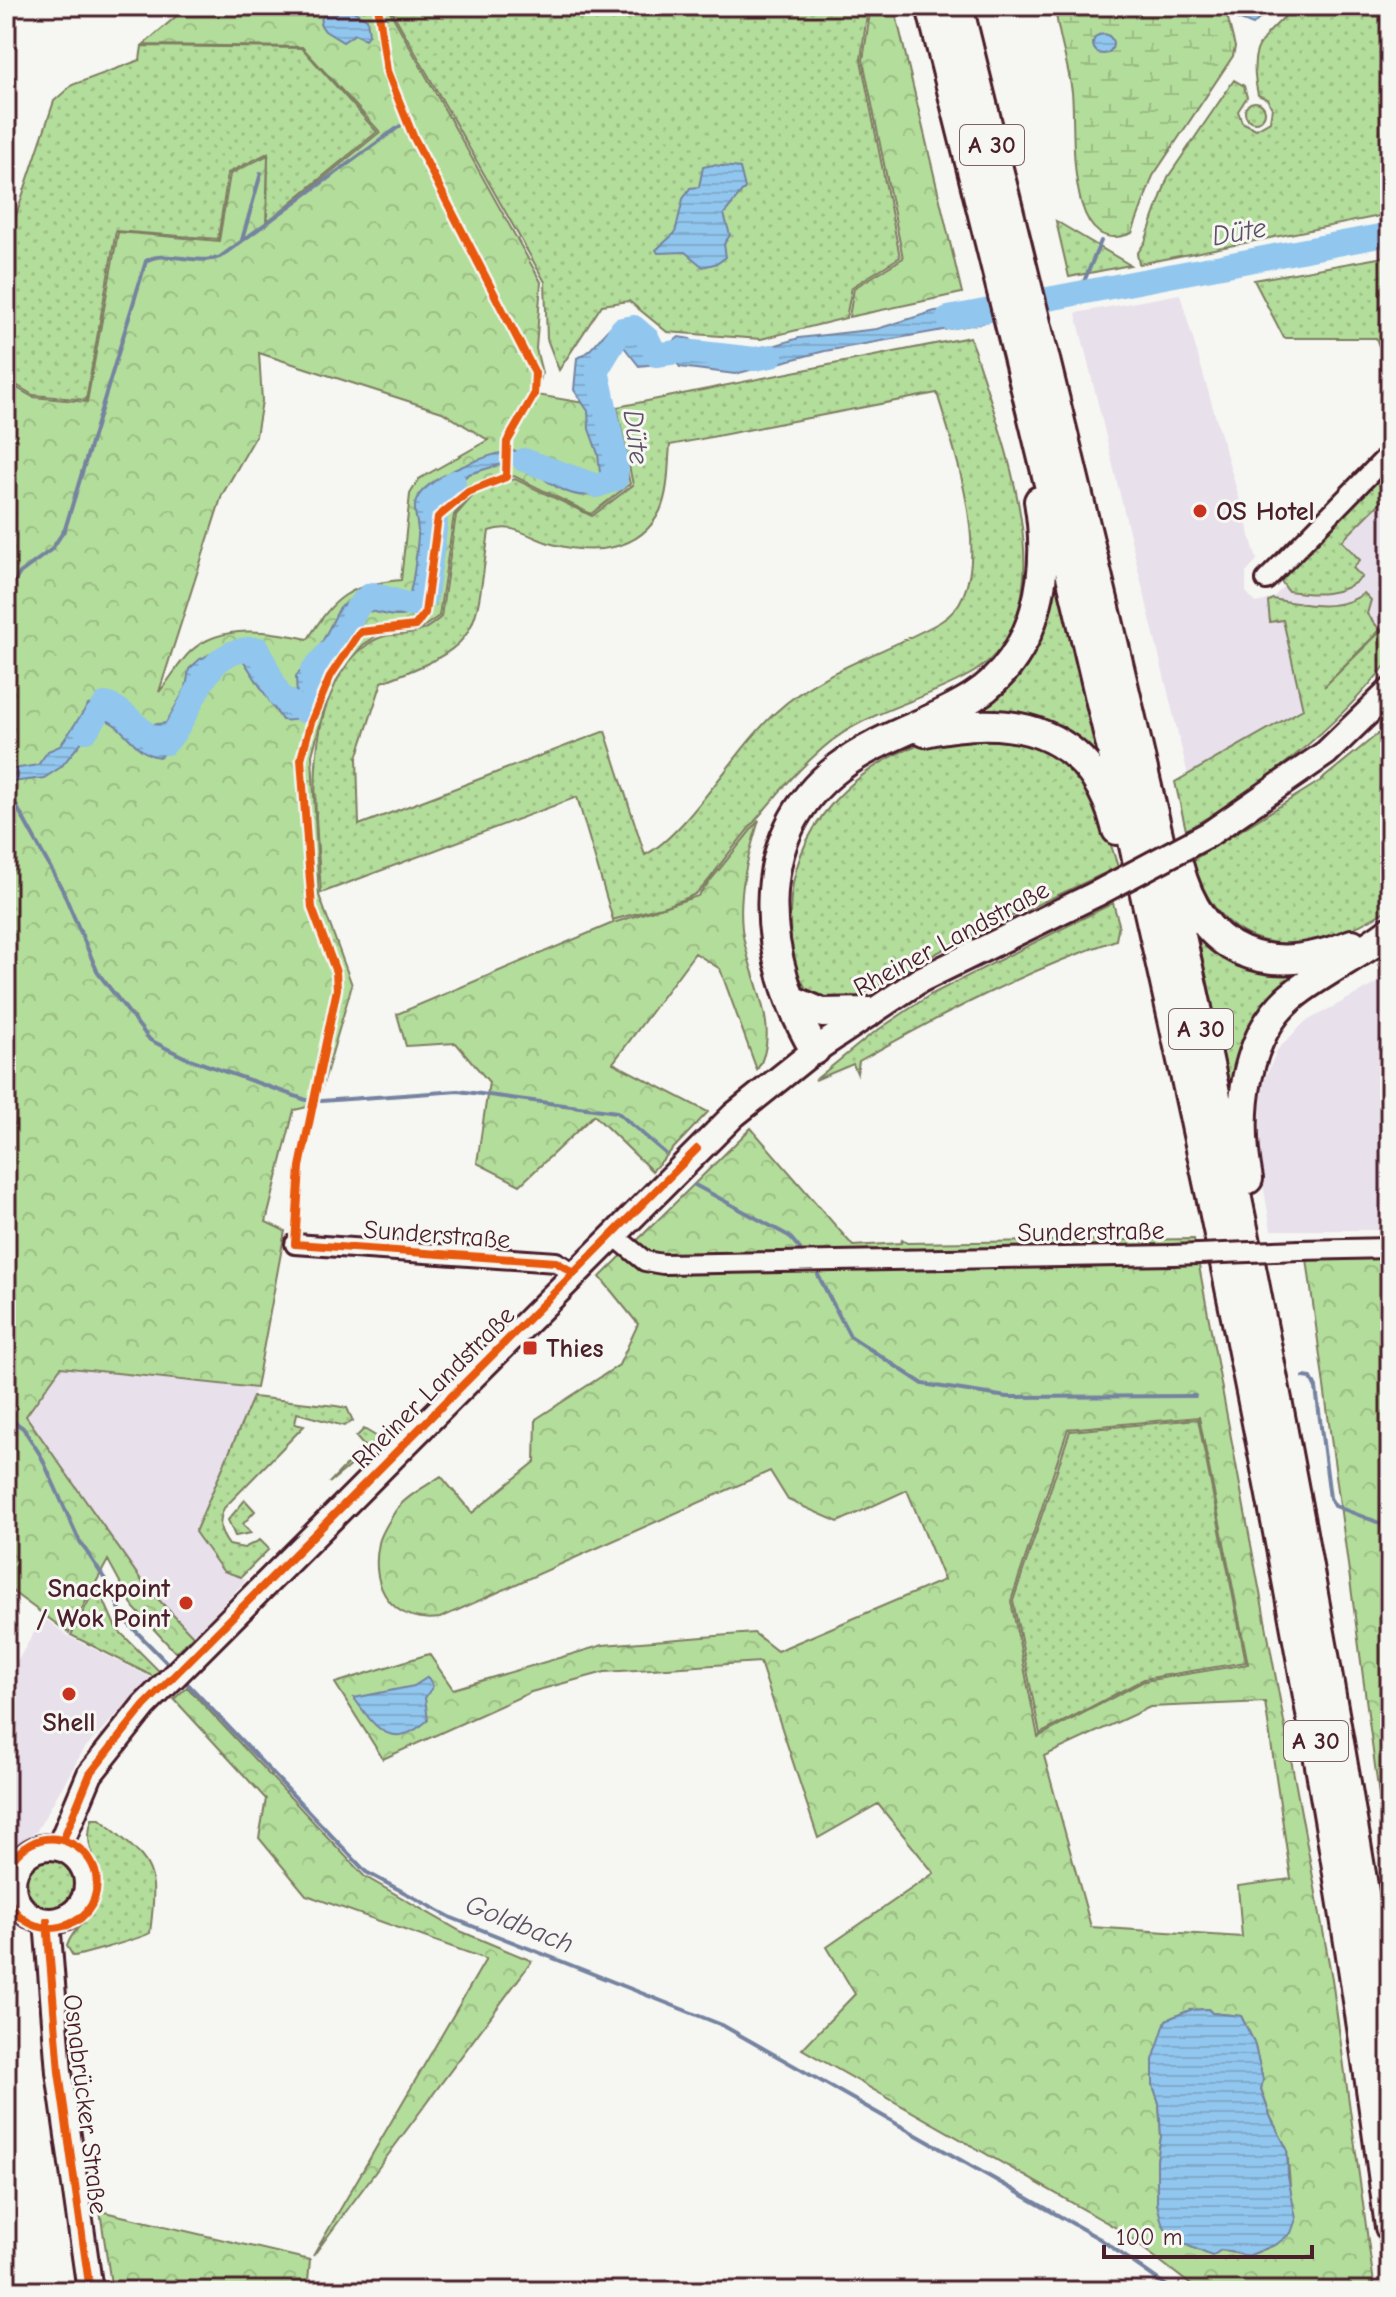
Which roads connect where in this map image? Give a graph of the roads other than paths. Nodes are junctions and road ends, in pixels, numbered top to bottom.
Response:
1 (931, 6) edge
2 (958, 6) edge
3 (1015, 287) junction
4 (1024, 325) junction
5 (1037, 430) junction
6 (1390, 453) edge
7 (1266, 580) dead end
8 (1390, 691) edge
9 (889, 740) junction
10 (1136, 742) junction
11 (1390, 930) edge
12 (1167, 985) junction
13 (794, 1001) junction
14 (869, 1012) junction
15 (815, 1050) junction
16 (612, 1234) junction
17 (295, 1244) dead end
18 (1390, 1248) edge
19 (574, 1273) junction
20 (1260, 1317) junction
21 (61, 1844) junction
22 (10, 1884) edge
23 (47, 1921) junction
24 (1390, 2058) edge
25 (1390, 2227) edge
26 (90, 2291) edge

1 - 3 highway, A 30
2 - 3 highway, A 30
3 - 4 highway, A 30
4 - 5 highway, A 30
4 - 10 highway, A 30
5 - 9 highway
5 - 12 highway, A 30
6 - 7 street
8 - 14 main road, Rheiner Landstraße, bridge
9 - 12 highway
9 - 13 highway
10 - 11 highway
10 - 20 highway, A 30
11 - 20 highway
12 - 25 highway, A 30
13 - 14 highway
13 - 15 highway
14 - 15 main road, Rheiner Landstraße
15 - 16 main road, Rheiner Landstraße
16 - 18 street, Sunderstraße, bridge
16 - 19 main road, Rheiner Landstraße
17 - 19 street, Sunderstraße
19 - 21 main road, Rheiner Landstraße
20 - 24 highway, A 30
21 - 22 main road
21 - 23 main road
22 - 23 main road
23 - 26 main road, Osnabrücker Straße

